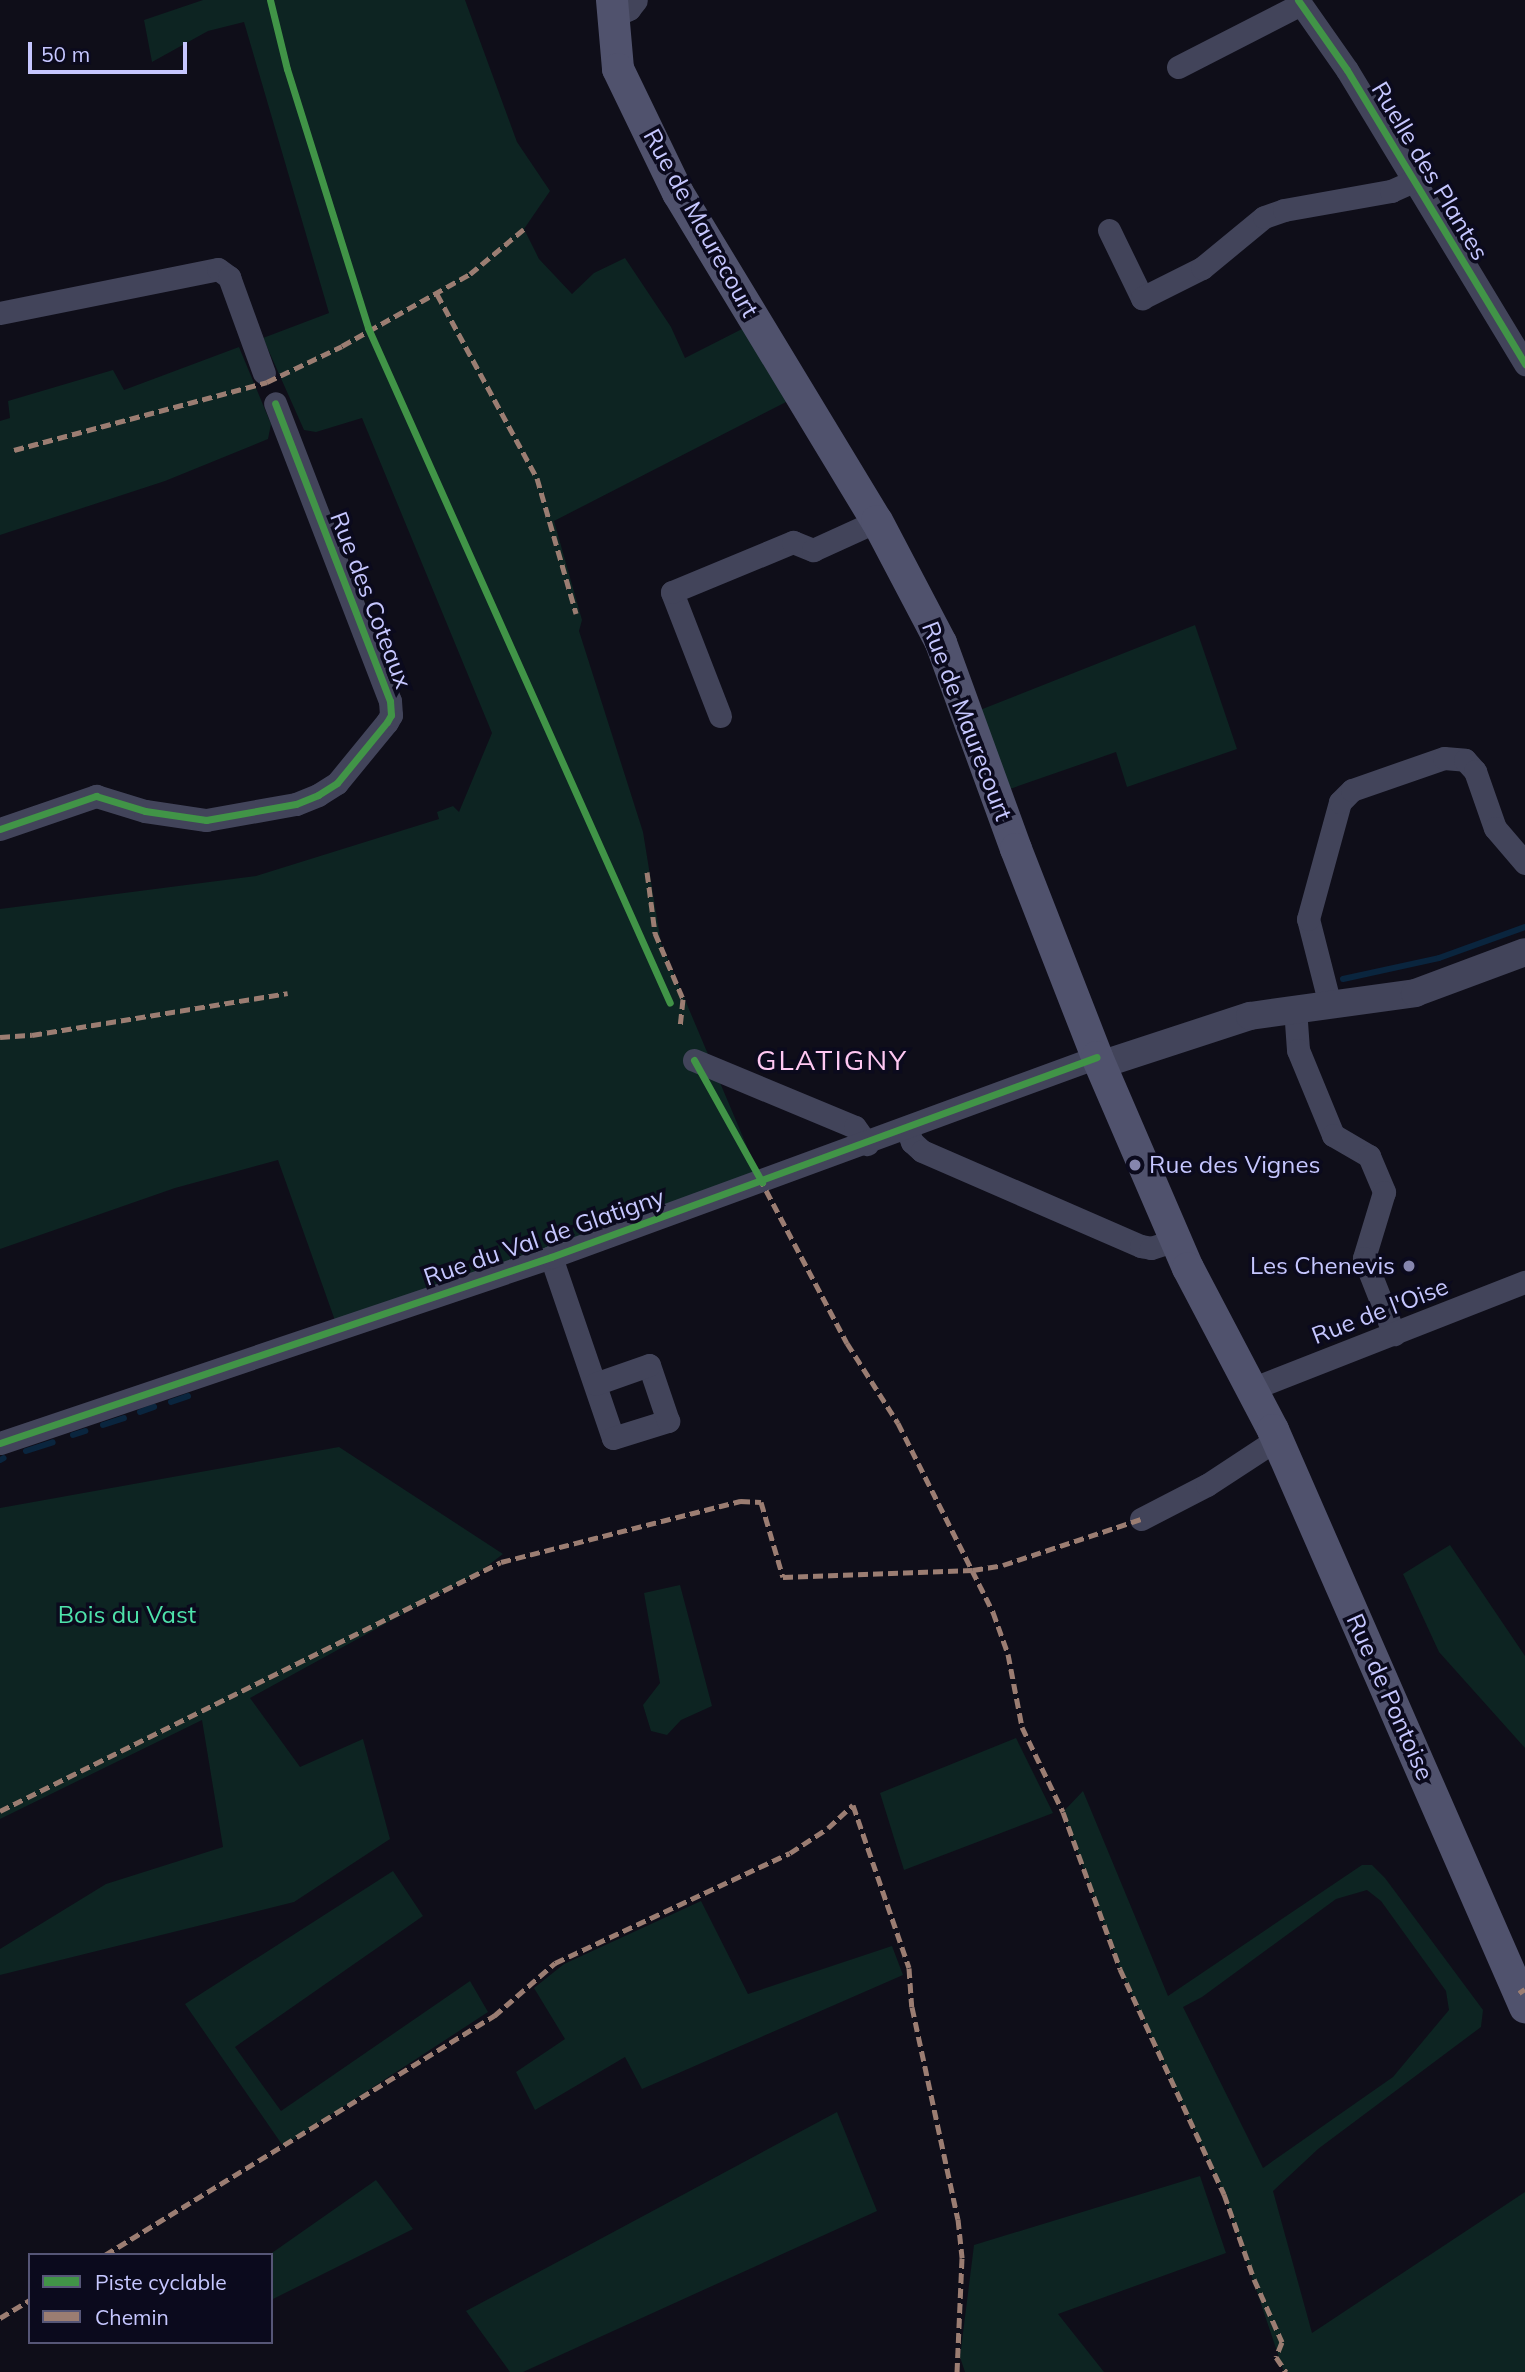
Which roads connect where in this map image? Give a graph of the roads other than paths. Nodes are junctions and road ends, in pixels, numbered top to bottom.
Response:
1 (1299, 2) edge
2 (620, 5) edge
3 (1178, 67) dead end
4 (1413, 181) junction
5 (1109, 230) dead end
6 (0, 313) edge
7 (1525, 365) edge
8 (264, 373) dead end
9 (275, 403) dead end
10 (877, 521) junction
11 (720, 716) dead end
12 (0, 829) edge
13 (1525, 863) edge
14 (1525, 952) edge
15 (1330, 1005) junction
16 (1295, 1008) junction
17 (694, 1060) dead end
18 (1099, 1061) junction
19 (907, 1129) junction
20 (867, 1144) junction
21 (1176, 1240) junction
22 (551, 1257) junction
23 (1525, 1282) edge
24 (1394, 1334) junction
25 (595, 1384) dead end
26 (1254, 1388) junction
27 (1277, 1439) junction
28 (0, 1443) edge
29 (1141, 1519) dead end
30 (1525, 2007) edge

1 - 3 street
1 - 4 street, Ruelle des Plantes
2 - 10 main road, Rue de Maurecourt
4 - 5 street
4 - 7 street, Ruelle des Plantes
6 - 8 street
9 - 12 street, Rue des Coteaux
10 - 11 street
10 - 18 main road, Rue de Maurecourt
13 - 15 street
14 - 15 street
15 - 16 street
16 - 18 street
16 - 24 street
17 - 20 street
18 - 19 street, Rue du Val de Glatigny
18 - 21 main road, Rue de Maurecourt
19 - 20 street, Rue du Val de Glatigny
19 - 21 street
20 - 22 street, Rue du Val de Glatigny
21 - 26 main road, Rue de Maurecourt
22 - 25 street
22 - 28 street, Rue du Val de Glatigny
23 - 24 street, Rue de l'Oise
24 - 26 street, Rue de l'Oise
26 - 27 main road, Rue de Pontoise
27 - 29 street
27 - 30 main road, Rue de Pontoise

